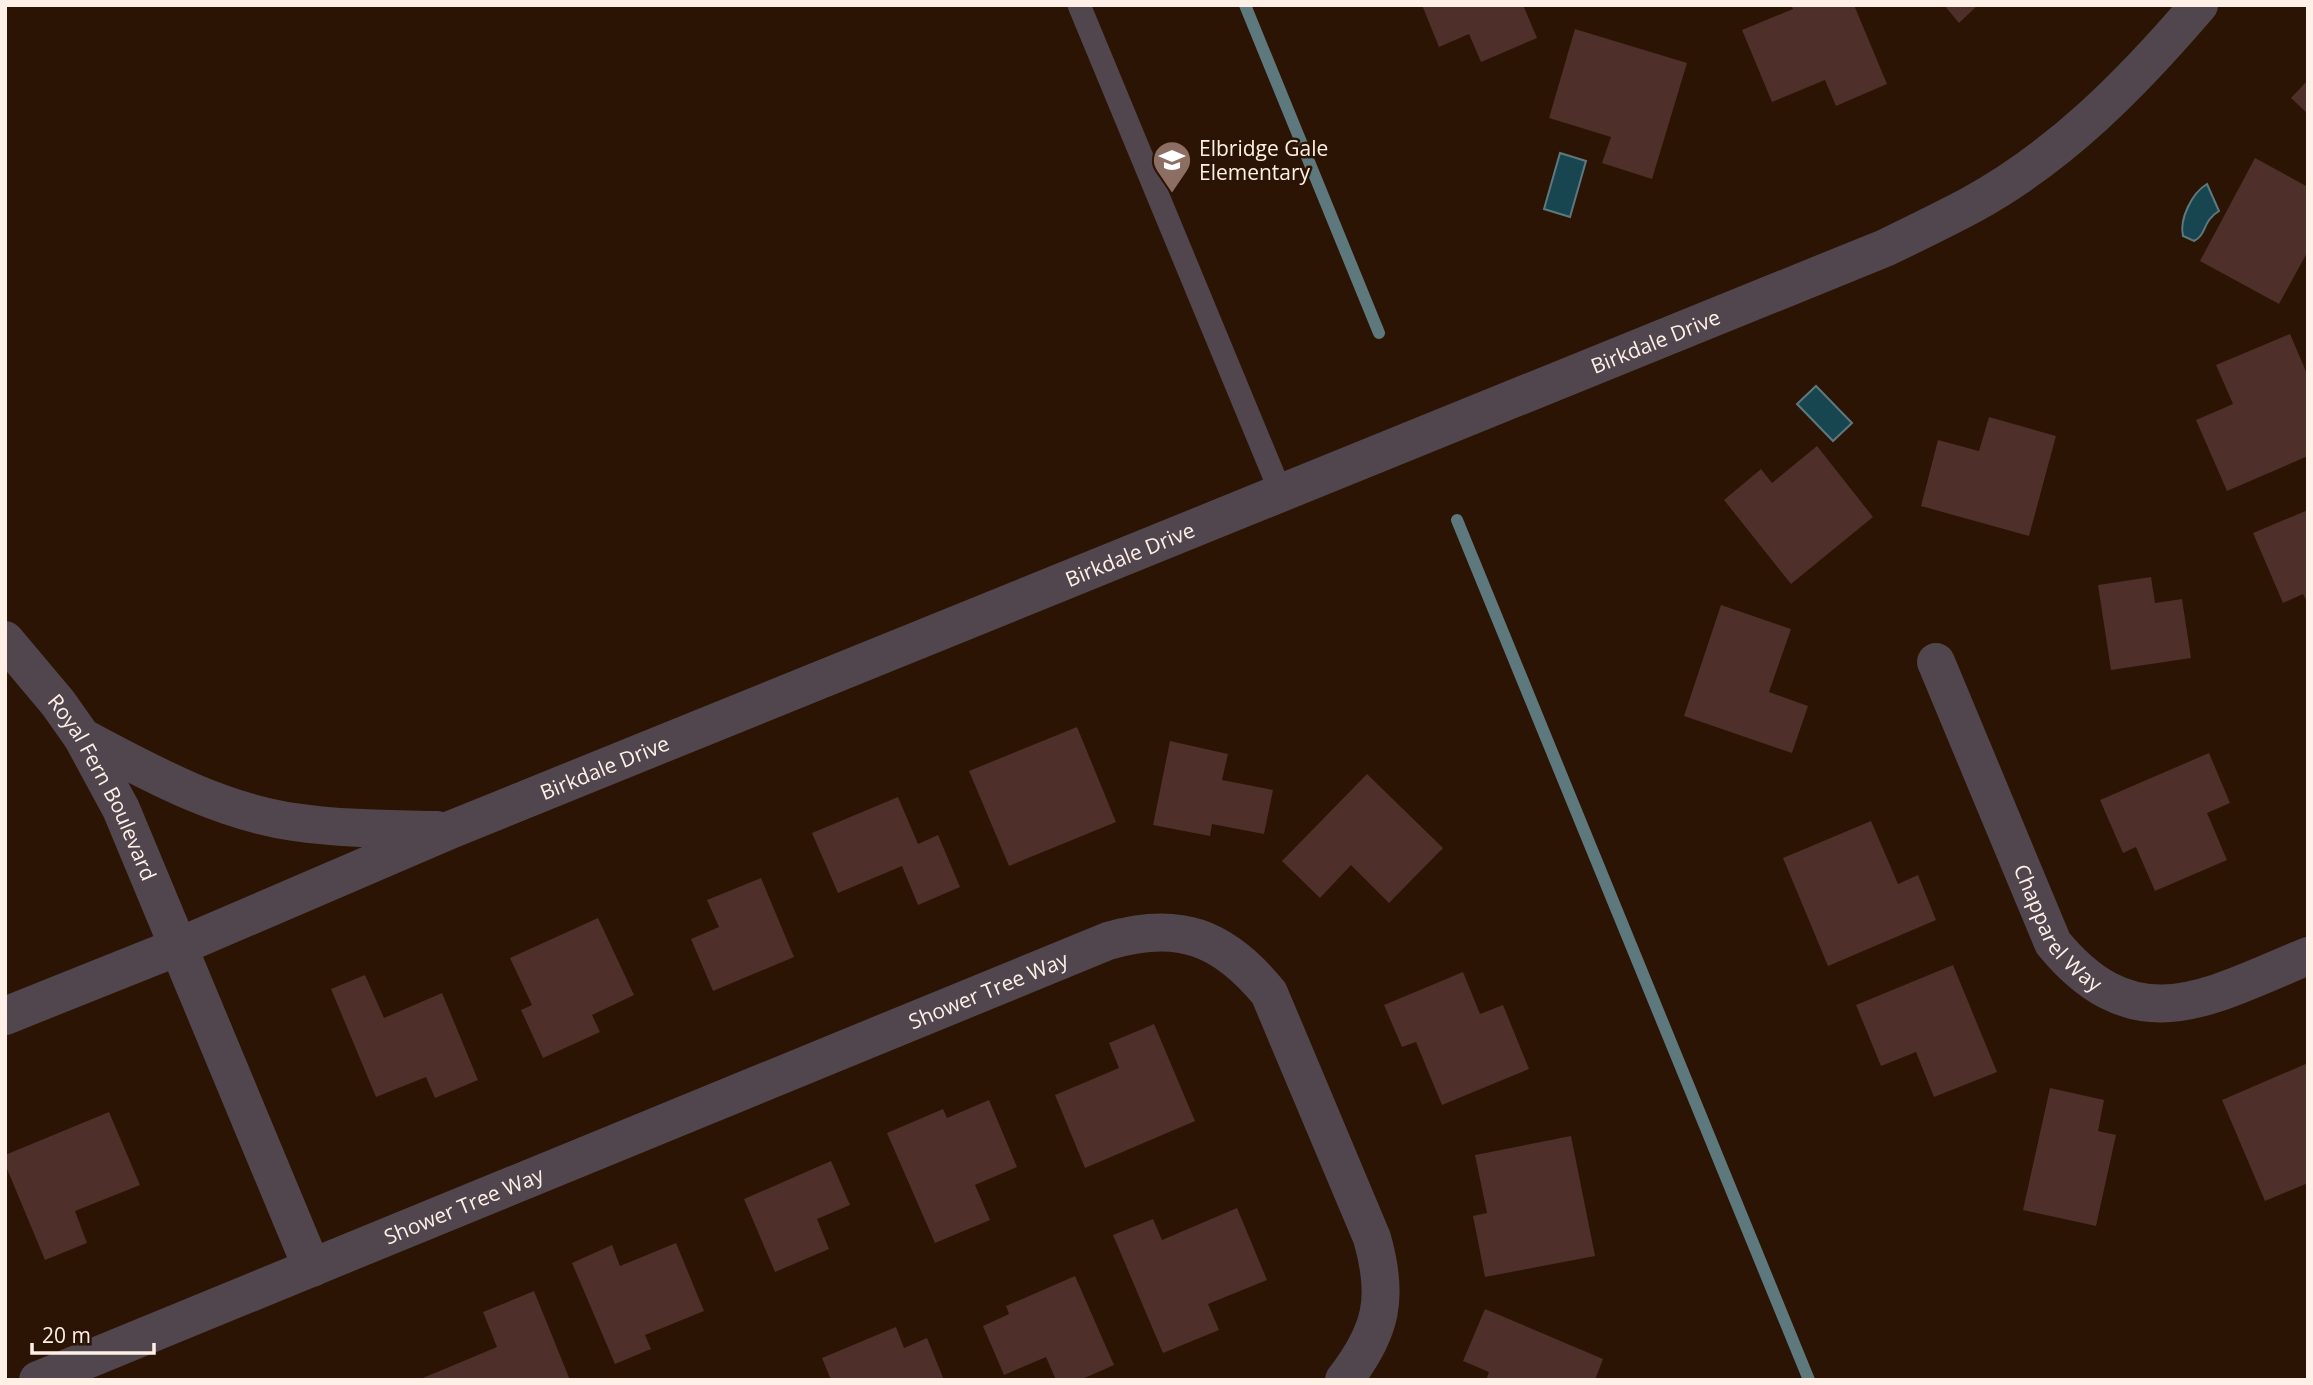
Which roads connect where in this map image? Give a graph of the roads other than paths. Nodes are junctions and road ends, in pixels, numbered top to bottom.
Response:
1 (1079, 5) edge
2 (2199, 5) edge
3 (1280, 493) junction
4 (5, 640) edge
5 (1937, 662) dead end
6 (82, 737) junction
7 (450, 830) junction
8 (180, 946) junction
9 (2308, 956) edge
10 (5, 1016) edge
11 (312, 1268) junction
12 (38, 1380) edge
13 (1344, 1380) edge

1 - 3 lane
2 - 3 street, Birkdale Drive
3 - 7 street, Birkdale Drive
4 - 6 street, Royal Fern Boulevard
5 - 9 street, Chapparel Way
6 - 7 street
6 - 8 street, Royal Fern Boulevard
7 - 8 street, Birkdale Drive
8 - 10 street, Birkdale Drive
8 - 11 street
11 - 12 street, Shower Tree Way
11 - 13 street, Shower Tree Way

